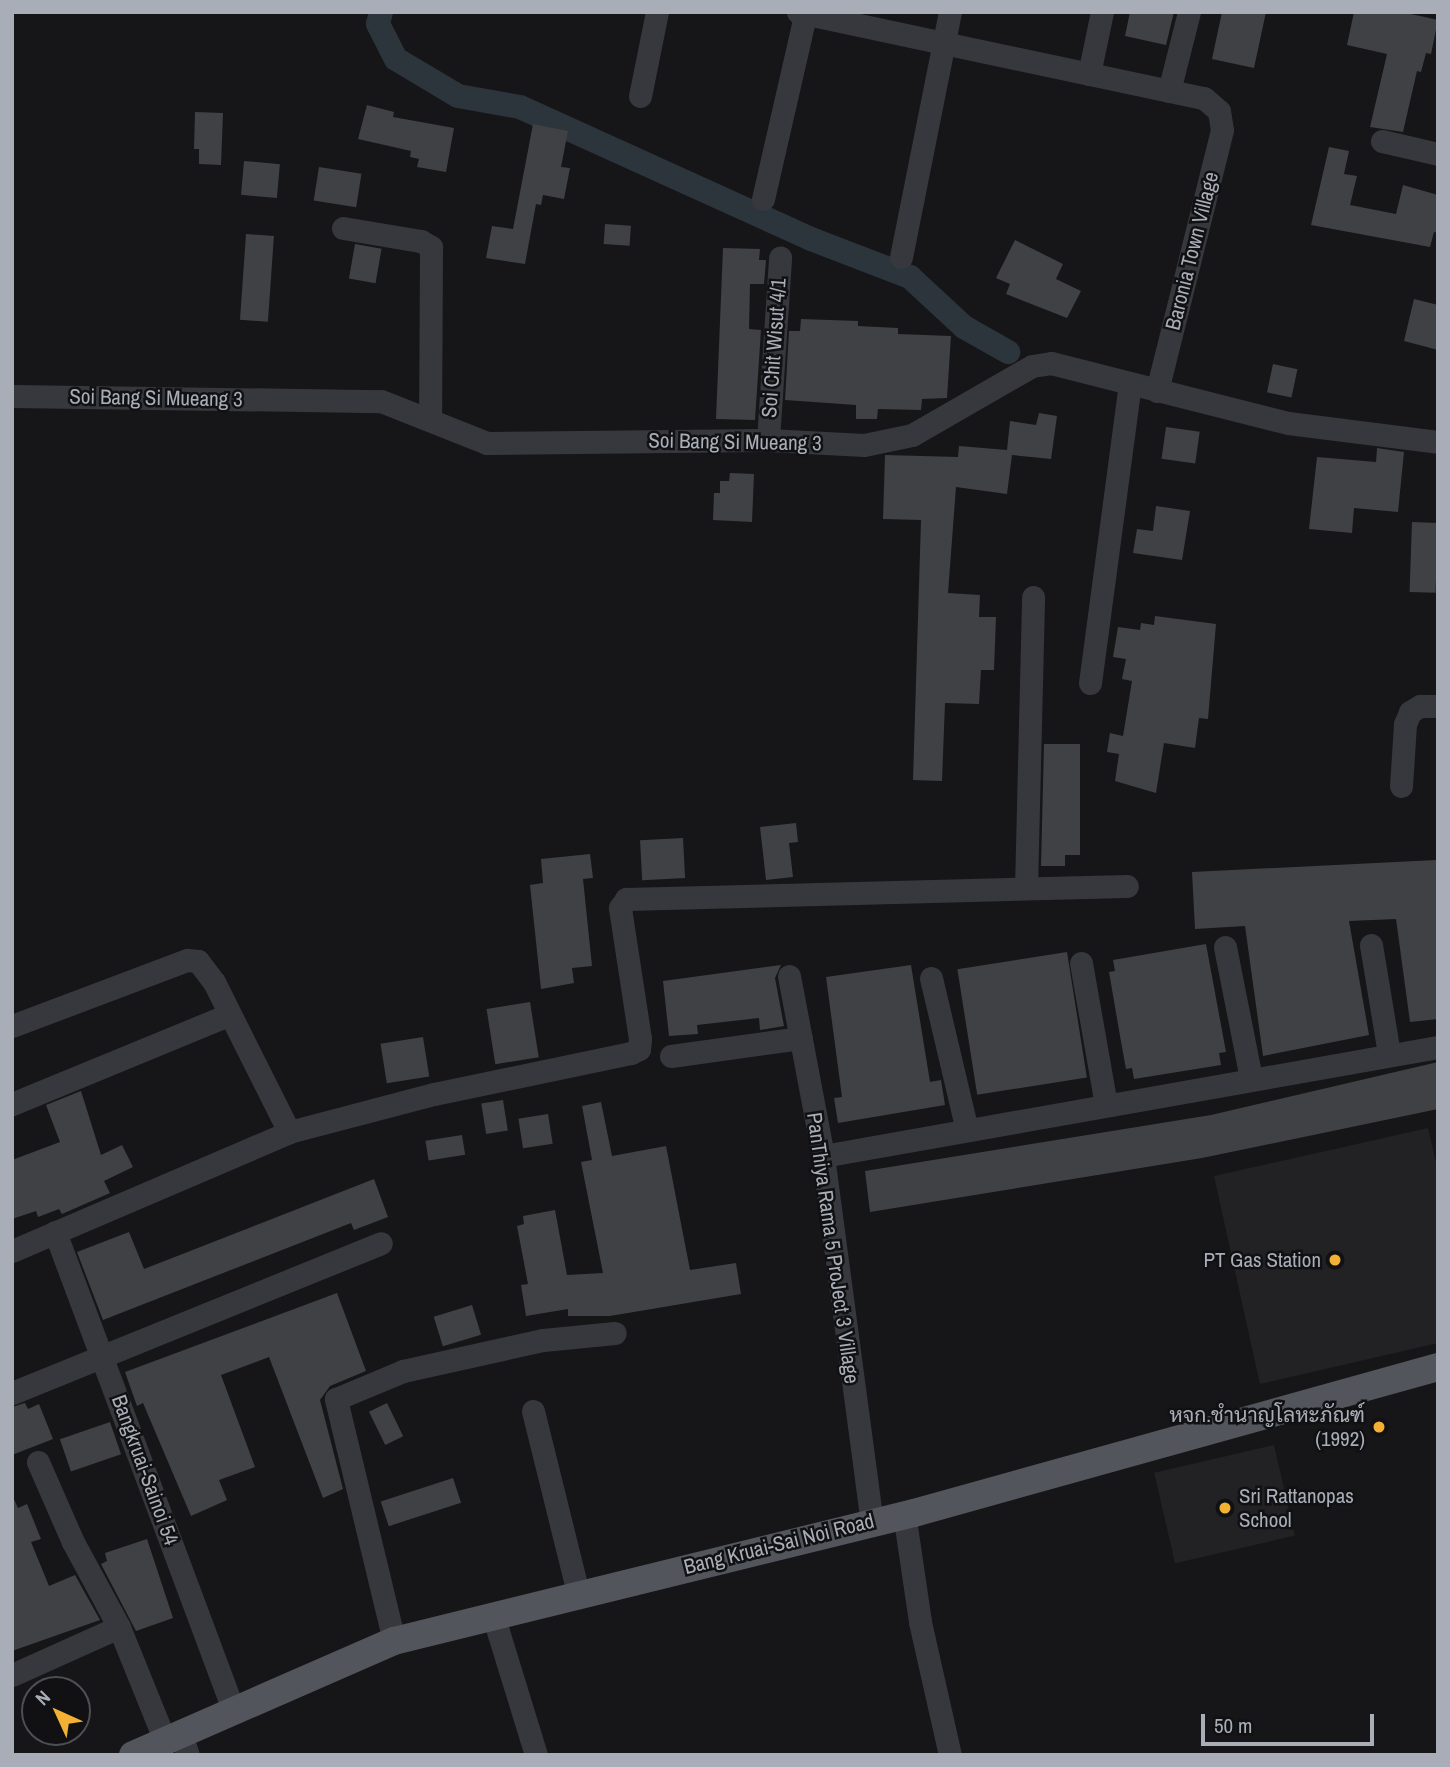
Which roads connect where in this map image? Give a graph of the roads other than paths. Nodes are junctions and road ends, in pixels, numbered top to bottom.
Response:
1 (657, 12) edge
2 (950, 12) edge
3 (1102, 12) edge
4 (1189, 12) edge
5 (803, 13) edge
6 (942, 43) junction
7 (1089, 74) junction
8 (1169, 91) junction
9 (640, 96) dead end
10 (1382, 141) dead end
11 (1438, 154) edge
12 (762, 199) dead end
13 (343, 228) dead end
14 (780, 257) dead end
15 (901, 257) dead end
16 (1130, 385) junction
17 (1157, 391) junction
18 (12, 396) edge
19 (430, 418) junction
20 (768, 440) junction
21 (1438, 442) edge
22 (1033, 597) dead end
23 (1090, 683) dead end
24 (1438, 706) edge
25 (1401, 786) dead end
26 (1127, 887) dead end
27 (1026, 888) junction
28 (1371, 945) dead end
29 (1225, 947) dead end
30 (1082, 963) dead end
31 (789, 976) dead end
32 (931, 978) dead end
33 (228, 1015) junction
34 (12, 1026) edge
35 (801, 1038) junction
36 (1438, 1047) edge
37 (1389, 1054) junction
38 (671, 1056) dead end
39 (1251, 1078) junction
40 (12, 1104) edge
41 (1105, 1105) junction
42 (967, 1130) junction
43 (289, 1132) junction
44 (823, 1156) junction
45 (55, 1232) junction
46 (381, 1243) dead end
47 (12, 1251) edge
48 (615, 1333) dead end
49 (101, 1353) junction
50 (1438, 1367) edge
51 (12, 1393) edge
52 (533, 1411) dead end
53 (38, 1462) dead end
54 (904, 1513) junction
55 (872, 1521) junction
56 (578, 1593) junction
57 (493, 1615) junction
58 (119, 1627) junction
59 (394, 1641) junction
60 (12, 1675) edge
61 (233, 1709) junction
62 (178, 1743) edge
63 (133, 1755) edge
64 (536, 1755) edge
65 (950, 1755) edge

1 - 9 street
2 - 6 street
3 - 7 street
4 - 8 street
5 - 6 street
5 - 12 street
6 - 7 street
6 - 15 street
7 - 8 street
8 - 17 street, Baronia Town Village
10 - 11 street
13 - 19 street
14 - 20 street, Soi Chit Wisut 4/1
16 - 17 street, Soi Bang Si Mueang 3
16 - 20 street, Soi Bang Si Mueang 3
16 - 23 street
17 - 21 street, Soi Bang Si Mueang 3
18 - 19 street, Soi Bang Si Mueang 3
19 - 20 street, Soi Bang Si Mueang 3
22 - 27 street
24 - 25 street
26 - 27 street
27 - 43 street
28 - 37 street
29 - 39 street
30 - 41 street
31 - 35 street, PanThiya Rama 5 ProJect 3 Village
32 - 42 street
33 - 34 street
33 - 40 street
33 - 43 street
35 - 38 street
35 - 44 street, PanThiya Rama 5 ProJect 3 Village
36 - 37 street
37 - 39 street
39 - 41 street
41 - 42 street
42 - 44 street
43 - 45 street
44 - 55 street, PanThiya Rama 5 ProJect 3 Village
45 - 47 street
45 - 49 street, Bangkruai-Sainoi 54
46 - 49 street
48 - 59 street
49 - 51 street
49 - 61 street, Bangkruai-Sainoi 54
50 - 54 main road, Bang Kruai-Sai Noi Road
52 - 56 street
53 - 58 street
54 - 55 main road, Bang Kruai-Sai Noi Road
54 - 65 street
55 - 56 main road, Bang Kruai-Sai Noi Road
56 - 57 main road, Bang Kruai-Sai Noi Road
57 - 59 main road, Bang Kruai-Sai Noi Road
57 - 64 street
58 - 60 street
58 - 62 street
59 - 61 main road, Bang Kruai-Sai Noi Road
61 - 62 main road, Bang Kruai-Sai Noi Road
62 - 63 main road, Bang Kruai-Sai Noi Road

